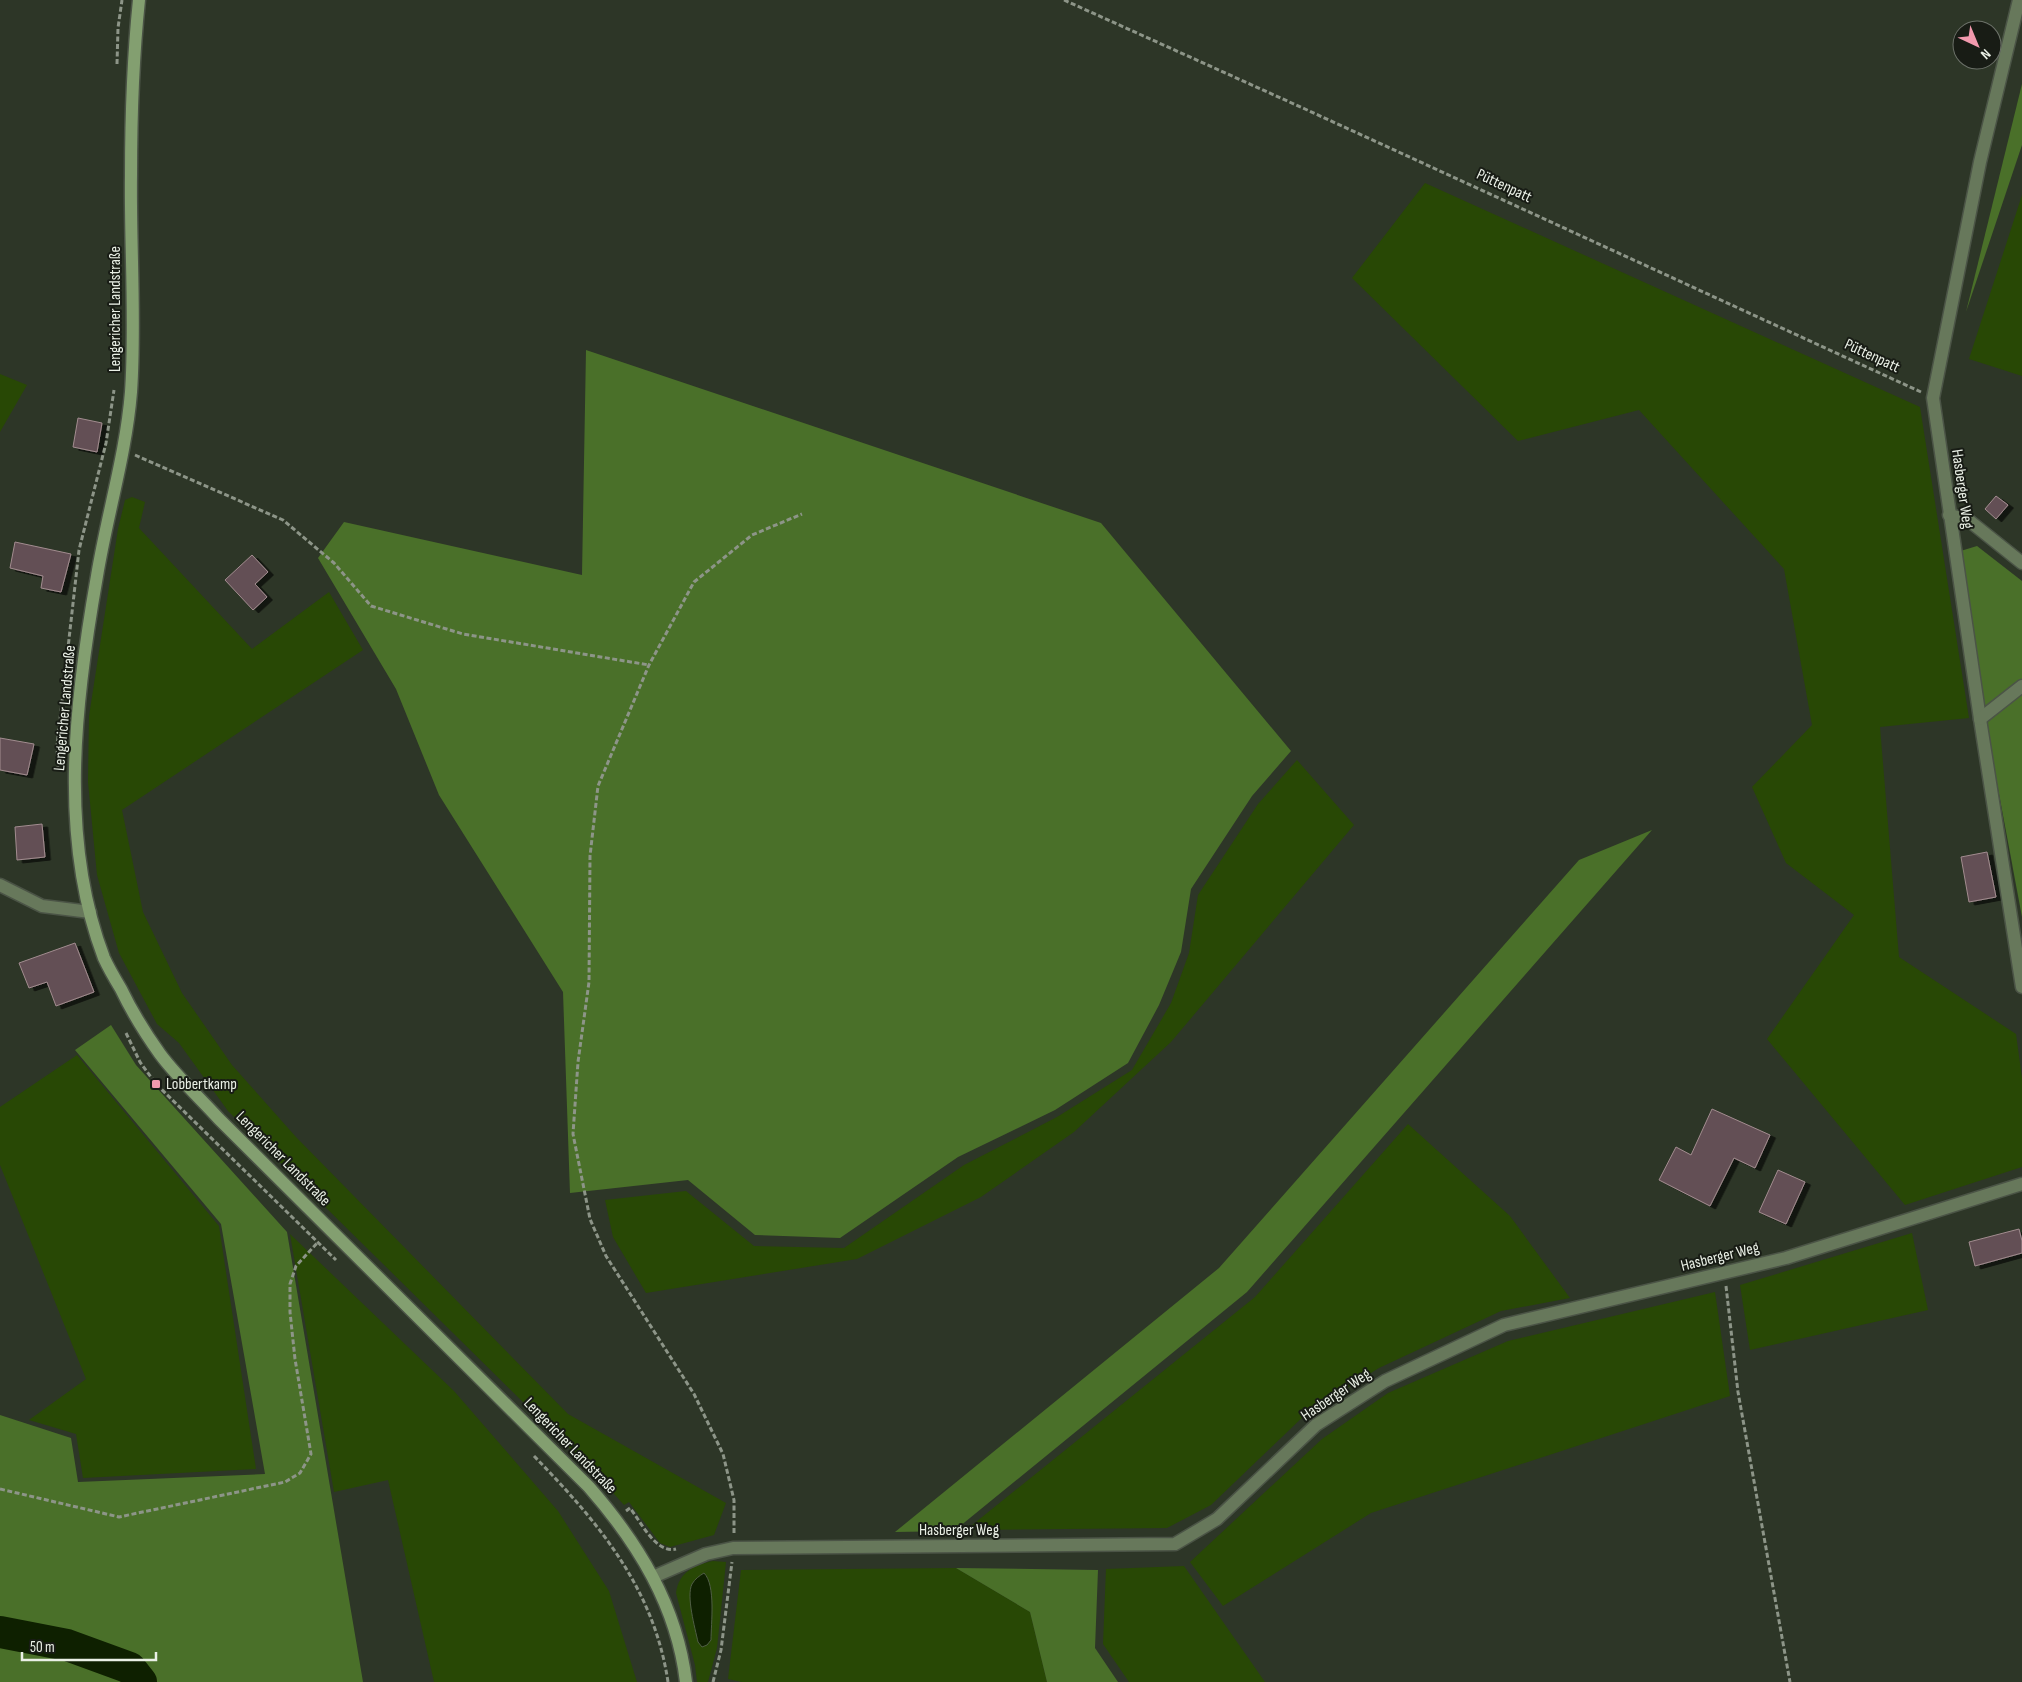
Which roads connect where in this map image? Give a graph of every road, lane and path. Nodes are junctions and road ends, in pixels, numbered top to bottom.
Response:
1 (122, 0) edge
2 (139, 0) edge
3 (1064, 0) edge
4 (2019, 0) edge
5 (117, 66) dead end
6 (114, 389) dead end
7 (1933, 398) junction
8 (122, 450) junction
9 (802, 514) dead end
10 (1950, 515) junction
11 (2022, 563) edge
12 (649, 665) junction
13 (2022, 686) edge
14 (1980, 719) junction
15 (58, 774) dead end
16 (0, 885) edge
17 (90, 912) junction
18 (2022, 987) edge
19 (123, 1026) dead end
20 (2022, 1184) edge
21 (318, 1242) junction
22 (339, 1262) dead end
23 (1724, 1273) junction
24 (528, 1450) dead end
25 (0, 1489) edge
26 (616, 1518) junction
27 (680, 1548) dead end
28 (734, 1548) junction
29 (653, 1577) junction
30 (668, 1682) edge
31 (686, 1682) edge
32 (713, 1682) edge
33 (1790, 1682) edge

1 - 5 path
2 - 8 main road, Lengericher Landstraße
3 - 7 path, Püttenpatt
4 - 7 street, Hasberger Weg
6 - 15 path
7 - 10 street, Hasberger Weg
8 - 12 path
8 - 17 main road, Lengericher Landstraße
9 - 12 path
10 - 11 street
10 - 14 street, Hasberger Weg
12 - 28 path
13 - 14 street
14 - 18 street, Hasberger Weg
16 - 17 street
17 - 26 main road, Lengericher Landstraße
19 - 21 path
20 - 23 street, Hasberger Weg
21 - 22 path
21 - 25 path
23 - 28 street, Hasberger Weg
23 - 33 path
24 - 30 path
26 - 27 path
26 - 29 main road, Lengericher Landstraße
28 - 29 street, Hasberger Weg
28 - 32 path
29 - 31 main road, Lengericher Landstraße

